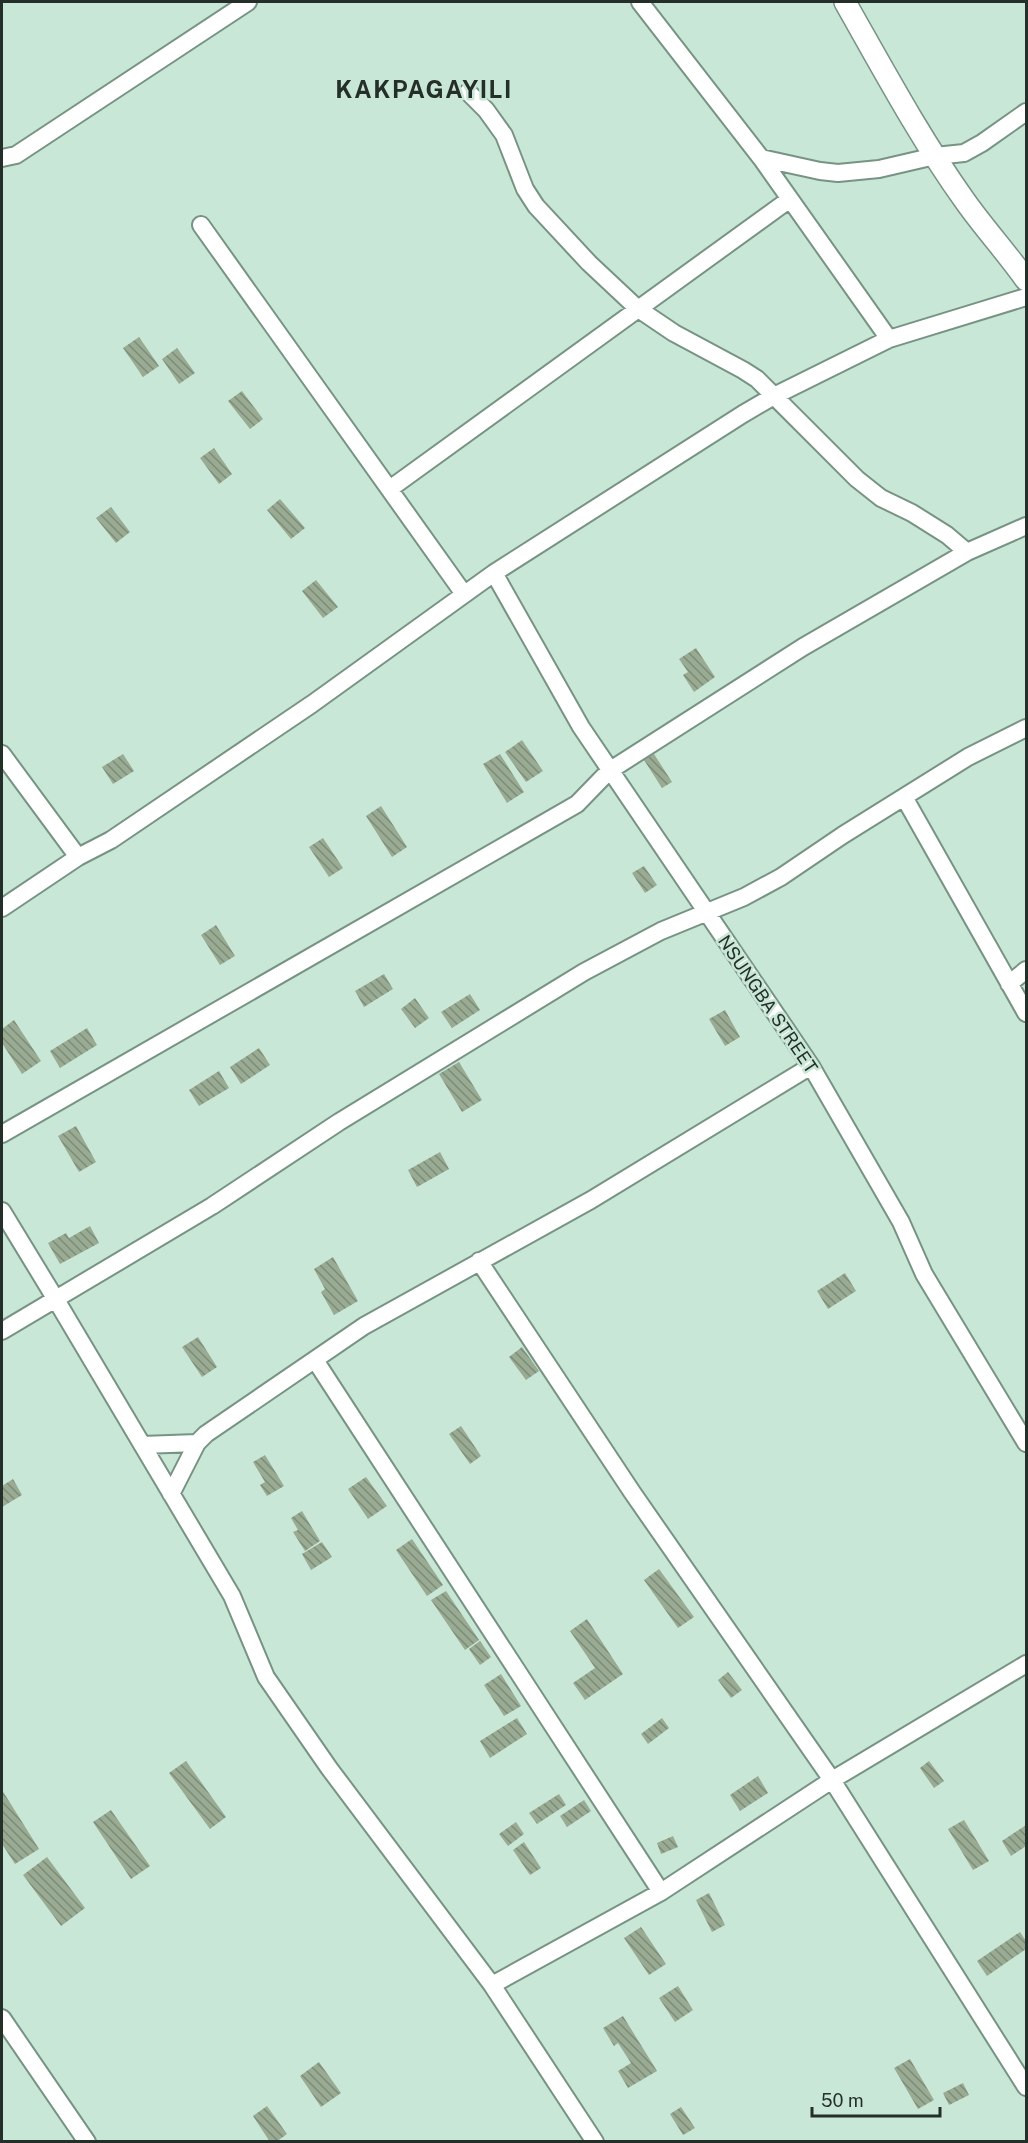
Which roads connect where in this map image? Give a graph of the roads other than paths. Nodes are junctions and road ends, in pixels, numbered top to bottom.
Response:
1 (248, 2) edge
2 (640, 2) edge
3 (845, 2) edge
4 (468, 92) dead end
5 (1026, 112) edge
6 (935, 156) junction
7 (2, 158) edge
8 (761, 158) junction
9 (790, 199) junction
10 (201, 225) dead end
11 (1026, 280) edge
12 (1026, 297) edge
13 (637, 308) junction
14 (889, 339) junction
15 (772, 397) junction
16 (391, 488) junction
17 (1026, 526) edge
18 (967, 552) junction
19 (494, 573) junction
20 (464, 594) junction
21 (1026, 728) edge
22 (2, 754) edge
23 (609, 771) junction
24 (904, 797) junction
25 (78, 857) junction
26 (2, 908) edge
27 (706, 912) junction
28 (1026, 970) edge
29 (1009, 984) junction
30 (1026, 1013) edge
31 (811, 1066) junction
32 (2, 1134) edge
33 (2, 1211) edge
34 (478, 1261) junction
35 (55, 1298) junction
36 (2, 1331) edge
37 (315, 1360) junction
38 (197, 1443) junction
39 (1026, 1443) edge
40 (142, 1444) junction
41 (171, 1494) junction
42 (1026, 1664) edge
43 (832, 1780) junction
44 (661, 1892) junction
45 (492, 1985) junction
46 (2, 2018) edge
47 (1026, 2087) edge
48 (87, 2142) edge
49 (595, 2142) edge

1 - 7 street
2 - 8 street
3 - 6 street
4 - 13 street
5 - 6 street
6 - 8 street
6 - 11 street
8 - 9 street
9 - 13 street
9 - 14 street
10 - 16 street
12 - 14 street
13 - 15 street
13 - 16 street
14 - 15 street
15 - 18 street
15 - 19 street
16 - 20 street
17 - 18 street
18 - 23 street
19 - 20 street
19 - 23 street, NSUNGBA STREET
20 - 25 street
21 - 24 street
22 - 25 street
23 - 27 street, NSUNGBA STREET
23 - 32 street
24 - 27 street
24 - 29 street
25 - 26 street
27 - 31 street, NSUNGBA STREET
27 - 35 street
28 - 29 street
29 - 30 street
31 - 34 street
31 - 39 street, NSUNGBA STREET
33 - 35 street
34 - 37 street
34 - 43 street
35 - 36 street
35 - 40 street
37 - 38 street
37 - 44 street
38 - 40 street
38 - 41 street
40 - 41 street
41 - 45 street
42 - 43 street
43 - 44 street
43 - 47 street
44 - 45 street
45 - 49 street
46 - 48 street

